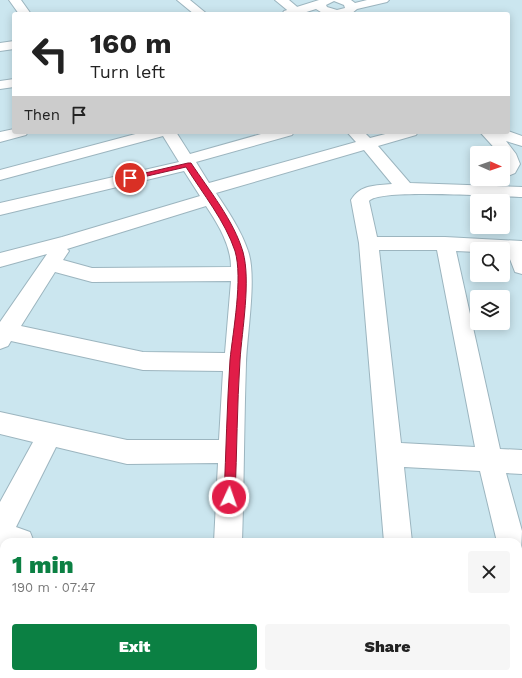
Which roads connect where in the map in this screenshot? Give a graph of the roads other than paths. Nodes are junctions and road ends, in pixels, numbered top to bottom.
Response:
1 (15, 0) edge
2 (183, 0) edge
3 (280, 0) edge
4 (383, 0) edge
5 (345, 2) edge
6 (327, 8) edge
7 (24, 12) edge
8 (198, 12) edge
9 (291, 12) edge
10 (299, 12) edge
11 (12, 45) edge
12 (0, 48) edge
13 (12, 82) edge
14 (0, 85) edge
15 (12, 88) edge
16 (0, 91) edge
17 (12, 134) edge
18 (154, 134) edge
19 (169, 134) edge
20 (279, 134) edge
21 (357, 134) edge
22 (404, 134) edge
23 (490, 134) edge
24 (499, 134) edge
25 (0, 137) edge
26 (522, 141) edge
27 (368, 145) junction
28 (502, 146) edge
29 (510, 156) edge
30 (187, 162) junction
31 (510, 167) edge
32 (0, 175) edge
33 (480, 186) edge
34 (405, 188) junction
35 (473, 190) junction
36 (522, 192) edge
37 (208, 194) junction
38 (0, 209) edge
39 (64, 243) junction
40 (369, 243) junction
41 (445, 244) junction
42 (519, 248) edge
43 (0, 260) edge
44 (51, 264) junction
45 (522, 267) edge
46 (241, 274) junction
47 (3, 336) edge
48 (235, 362) junction
49 (0, 423) edge
50 (50, 434) junction
51 (231, 452) junction
52 (390, 454) junction
53 (490, 461) junction
54 (522, 462) edge
55 (0, 530) edge
56 (228, 538) edge
57 (398, 538) edge
58 (510, 538) edge

1 - 7 street
2 - 8 street
3 - 9 street
4 - 5 street
5 - 6 street
6 - 10 street
11 - 12 street
13 - 14 street
15 - 16 street
17 - 25 street
18 - 32 street
19 - 30 street
20 - 30 street
21 - 27 street
22 - 27 street
23 - 28 street
24 - 26 street
27 - 34 street
27 - 37 street
29 - 31 street
30 - 37 street
30 - 38 street
33 - 35 street
34 - 35 street
34 - 40 street
35 - 36 street
37 - 39 street
37 - 46 street
39 - 43 street
39 - 44 street
40 - 41 street
40 - 52 street
41 - 42 street
41 - 53 street
42 - 45 street
44 - 46 street
44 - 47 street
46 - 48 street
47 - 48 street
48 - 51 street
49 - 50 street
50 - 51 street
50 - 55 street
51 - 56 street
52 - 53 street
52 - 57 street
53 - 54 street
53 - 58 street

